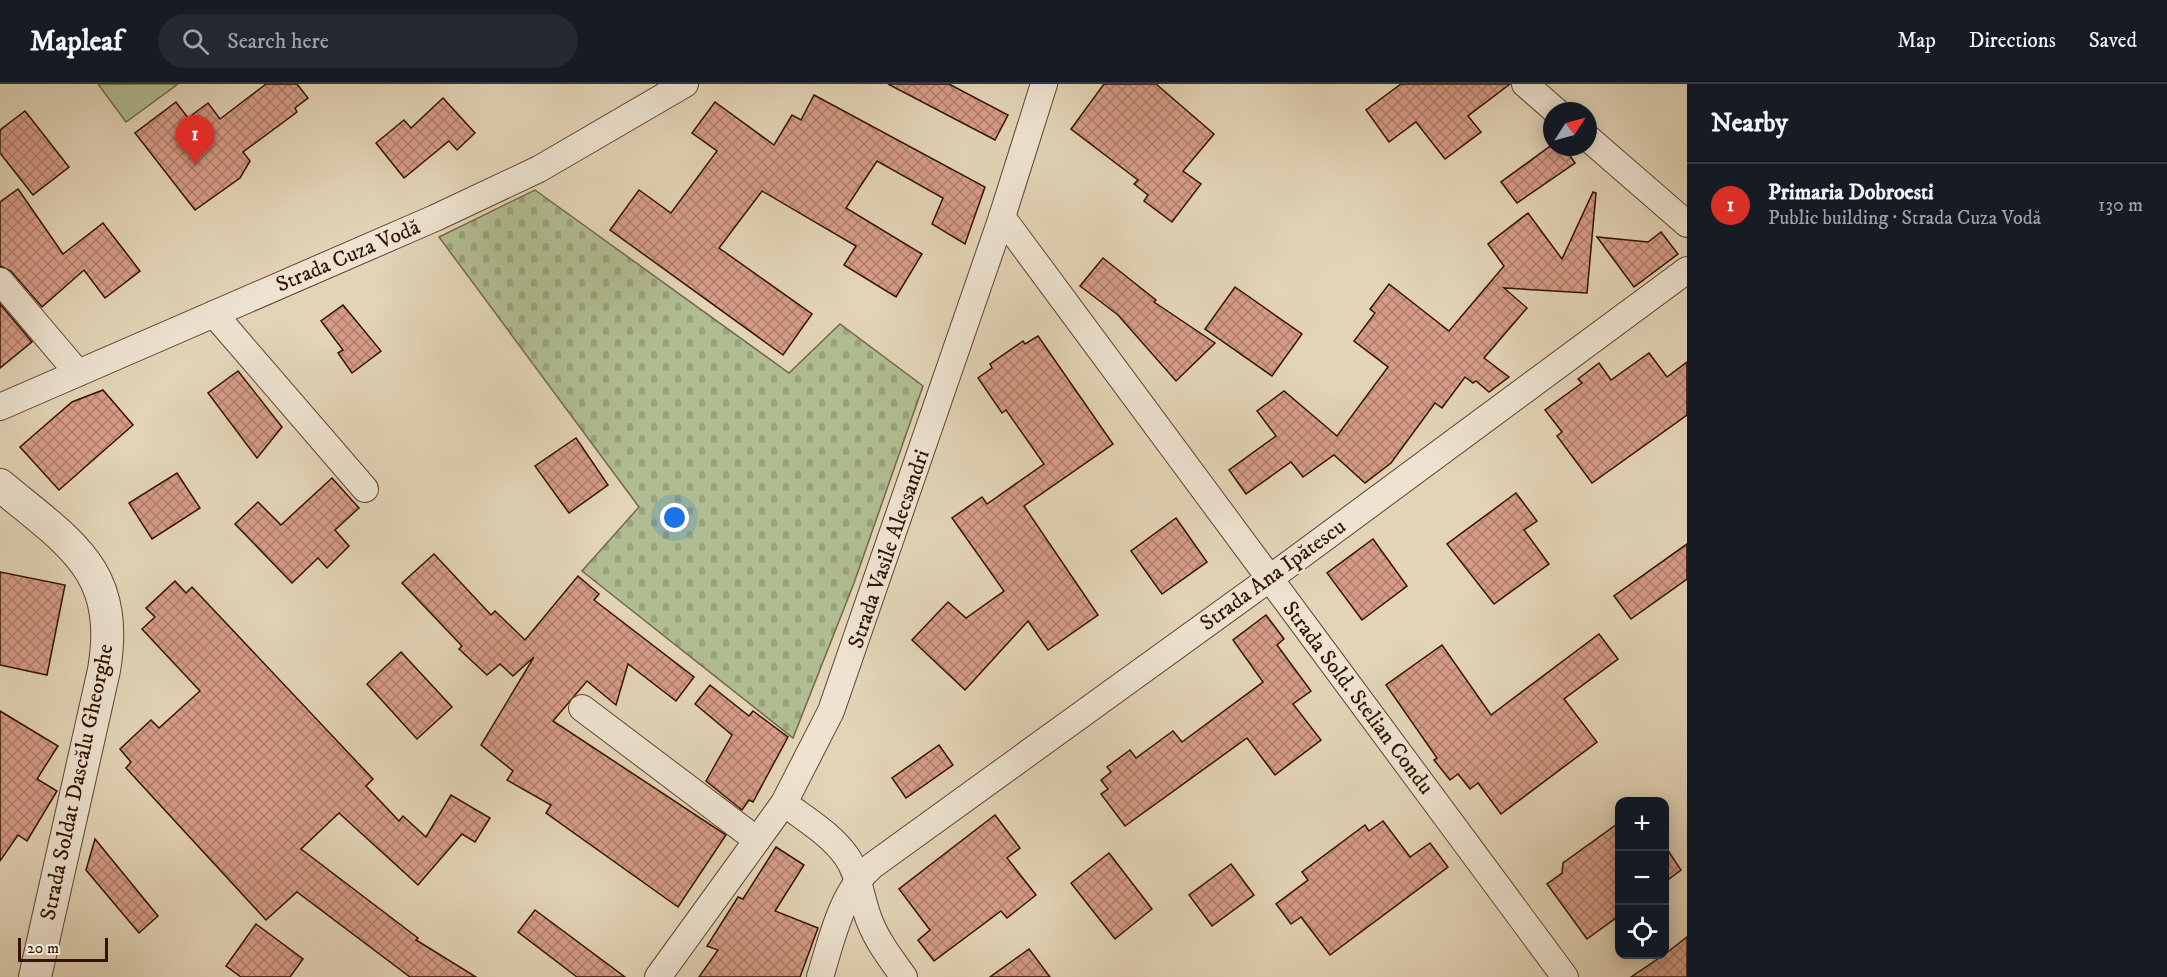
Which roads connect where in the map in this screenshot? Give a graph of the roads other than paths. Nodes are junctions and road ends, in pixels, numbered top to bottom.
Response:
1 (685, 84) edge
2 (1044, 84) edge
3 (1525, 84) edge
4 (1546, 102) edge
5 (1597, 146) edge
6 (1002, 217) junction
7 (1687, 224) edge
8 (0, 281) edge
9 (1683, 281) edge
10 (214, 314) junction
11 (78, 373) junction
12 (0, 407) edge
13 (0, 485) edge
14 (365, 489) dead end
15 (1269, 579) junction
16 (582, 708) dead end
17 (783, 803) junction
18 (757, 840) junction
19 (858, 878) junction
20 (35, 977) edge
21 (658, 977) edge
22 (820, 977) edge
23 (904, 977) edge
24 (1565, 977) edge

1 - 10 street, Strada Cuza Vodă
2 - 6 street, Strada Vasile Alecsandri
3 - 4 street
5 - 7 street
6 - 15 street, Strada Sold. Stelian Condu
6 - 17 street, Strada Vasile Alecsandri
8 - 11 street
9 - 15 street, Strada Ana Ipătescu
10 - 11 street, Strada Cuza Vodă
10 - 14 street
11 - 12 street, Strada Cuza Vodă
13 - 20 street, Strada Soldat Dascălu Gheorghe
15 - 19 street, Strada Ana Ipătescu
15 - 24 street, Strada Sold. Stelian Condu
16 - 18 street
17 - 18 street, Strada Vasile Alecsandri
17 - 19 street
18 - 21 street, Strada Vasile Alecsandri
19 - 22 street
19 - 23 street

